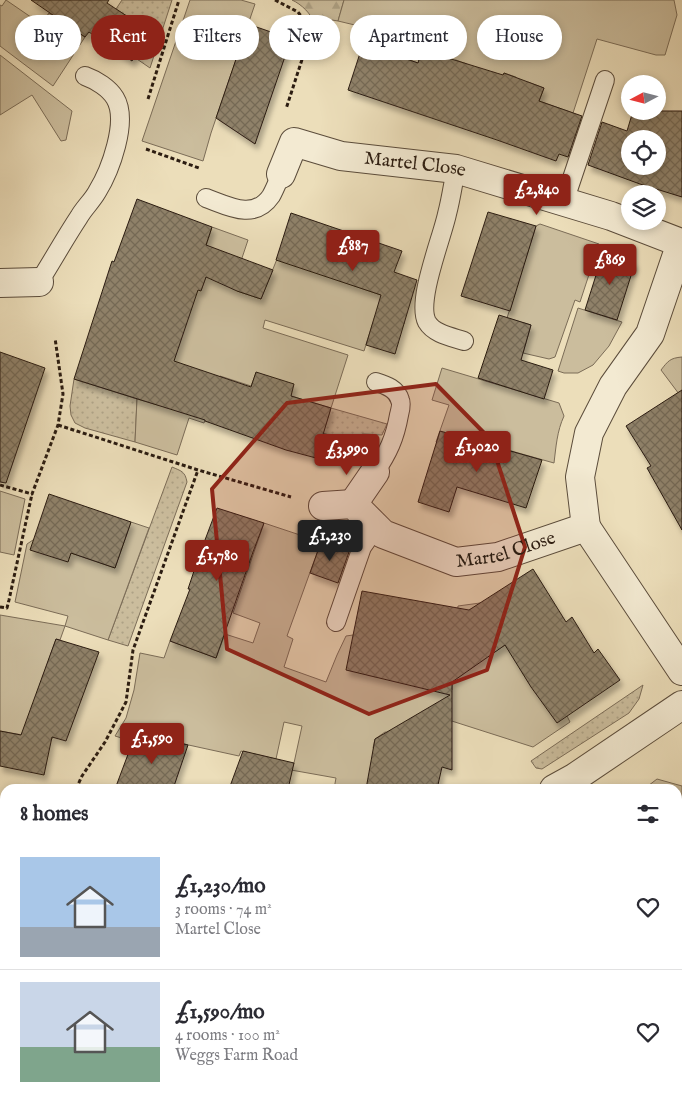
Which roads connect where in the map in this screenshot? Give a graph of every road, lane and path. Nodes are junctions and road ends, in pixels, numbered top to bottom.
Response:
1 (179, 0) edge
2 (275, 0) edge
3 (85, 76) dead end
4 (605, 80) dead end
5 (147, 102) dead end
6 (285, 111) dead end
7 (142, 148) dead end
8 (203, 169) dead end
9 (456, 169) junction
10 (281, 174) joint
11 (206, 198) dead end
12 (564, 202) junction
13 (682, 243) edge
14 (40, 282) joint
15 (0, 283) edge
16 (55, 338) dead end
17 (464, 341) dead end
18 (376, 382) dead end
19 (58, 425) junction
20 (198, 470) junction
21 (375, 472) joint
22 (0, 485) edge
23 (32, 494) junction
24 (310, 503) joint
25 (353, 504) junction
26 (586, 527) junction
27 (376, 528) junction
28 (0, 607) edge
29 (336, 622) dead end
30 (682, 671) edge
31 (682, 705) edge
32 (78, 784) edge
33 (563, 784) edge

1 - 5 path
2 - 6 path
3 - 14 lane
4 - 12 lane
7 - 8 path
9 - 10 street, Martel Close
9 - 12 street, Martel Close
9 - 17 lane
10 - 11 lane
12 - 13 street, Martel Close
13 - 26 street, Martel Close
14 - 15 street
16 - 19 path
18 - 21 lane
19 - 20 path
19 - 23 path
20 - 24 path
20 - 32 path
21 - 25 street
22 - 23 path
23 - 28 path
24 - 25 street
25 - 27 street, Martel Close
26 - 27 street, Martel Close
26 - 30 street, Martel Close
27 - 29 lane
31 - 33 street

